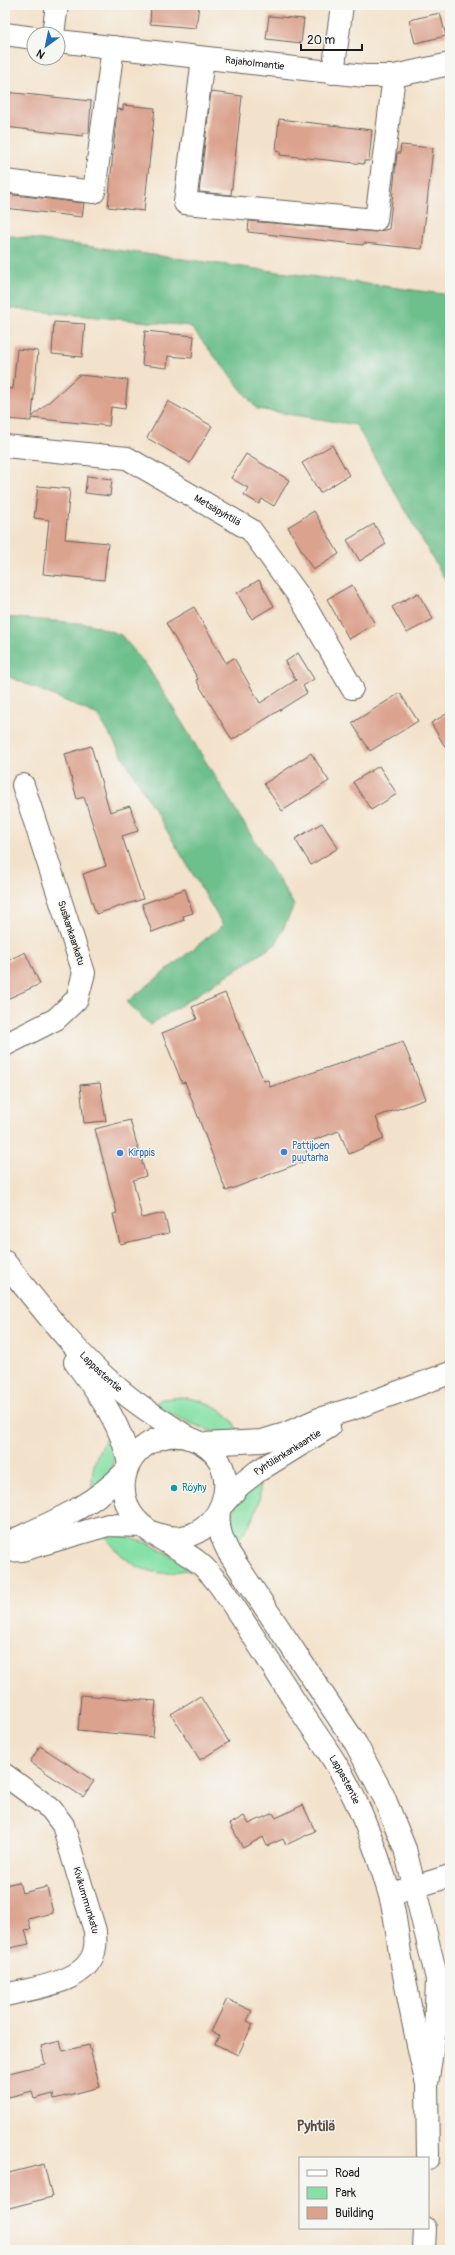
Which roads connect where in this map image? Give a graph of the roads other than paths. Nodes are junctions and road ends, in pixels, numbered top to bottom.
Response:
1 (56, 5) edge
2 (342, 5) edge
3 (54, 26) edge
4 (5, 34) edge
5 (26, 37) edge
6 (66, 42) edge
7 (113, 47) junction
8 (203, 58) junction
9 (450, 64) edge
10 (333, 73) junction
11 (394, 76) junction
12 (5, 181) edge
13 (5, 446) edge
14 (352, 688) dead end
15 (23, 786) dead end
16 (5, 1045) edge
17 (5, 1262) edge
18 (27, 1290) junction
19 (450, 1373) edge
20 (358, 1408) junction
21 (196, 1441) junction
22 (127, 1468) junction
23 (221, 1508) junction
24 (148, 1530) junction
25 (5, 1544) edge
26 (5, 1551) edge
27 (5, 1774) edge
28 (450, 1876) edge
29 (415, 1886) junction
30 (390, 1894) junction
31 (5, 1995) edge
32 (427, 2084) junction
33 (428, 2157) edge
34 (425, 2229) edge
35 (424, 2250) edge

1 - 3 street
2 - 10 street
4 - 5 street
6 - 7 street, Rajaholmantie
7 - 8 street, Rajaholmantie
7 - 12 street
8 - 10 street, Rajaholmantie
8 - 11 street
9 - 11 street, Rajaholmantie
10 - 11 street, Rajaholmantie
13 - 14 street, Metsäpyhtilä
15 - 16 street, Susikankaankatu
17 - 18 street, Lappastentie
18 - 21 street, Lappastentie
18 - 22 street, Lappastentie
19 - 20 street, Pyhtilänkankaantie
20 - 21 street, Pyhtilänkankaantie
20 - 23 street, Pyhtilänkankaantie
21 - 22 street
21 - 23 street
22 - 24 street
22 - 25 street
23 - 24 street
23 - 29 street, Lappastentie
24 - 26 street
24 - 30 street, Lappastentie
27 - 31 street, Kivikummunkatu
28 - 29 street
29 - 30 street
29 - 32 street, Lappastentie
30 - 32 street, Lappastentie
32 - 33 street, Lappastentie
34 - 35 street

